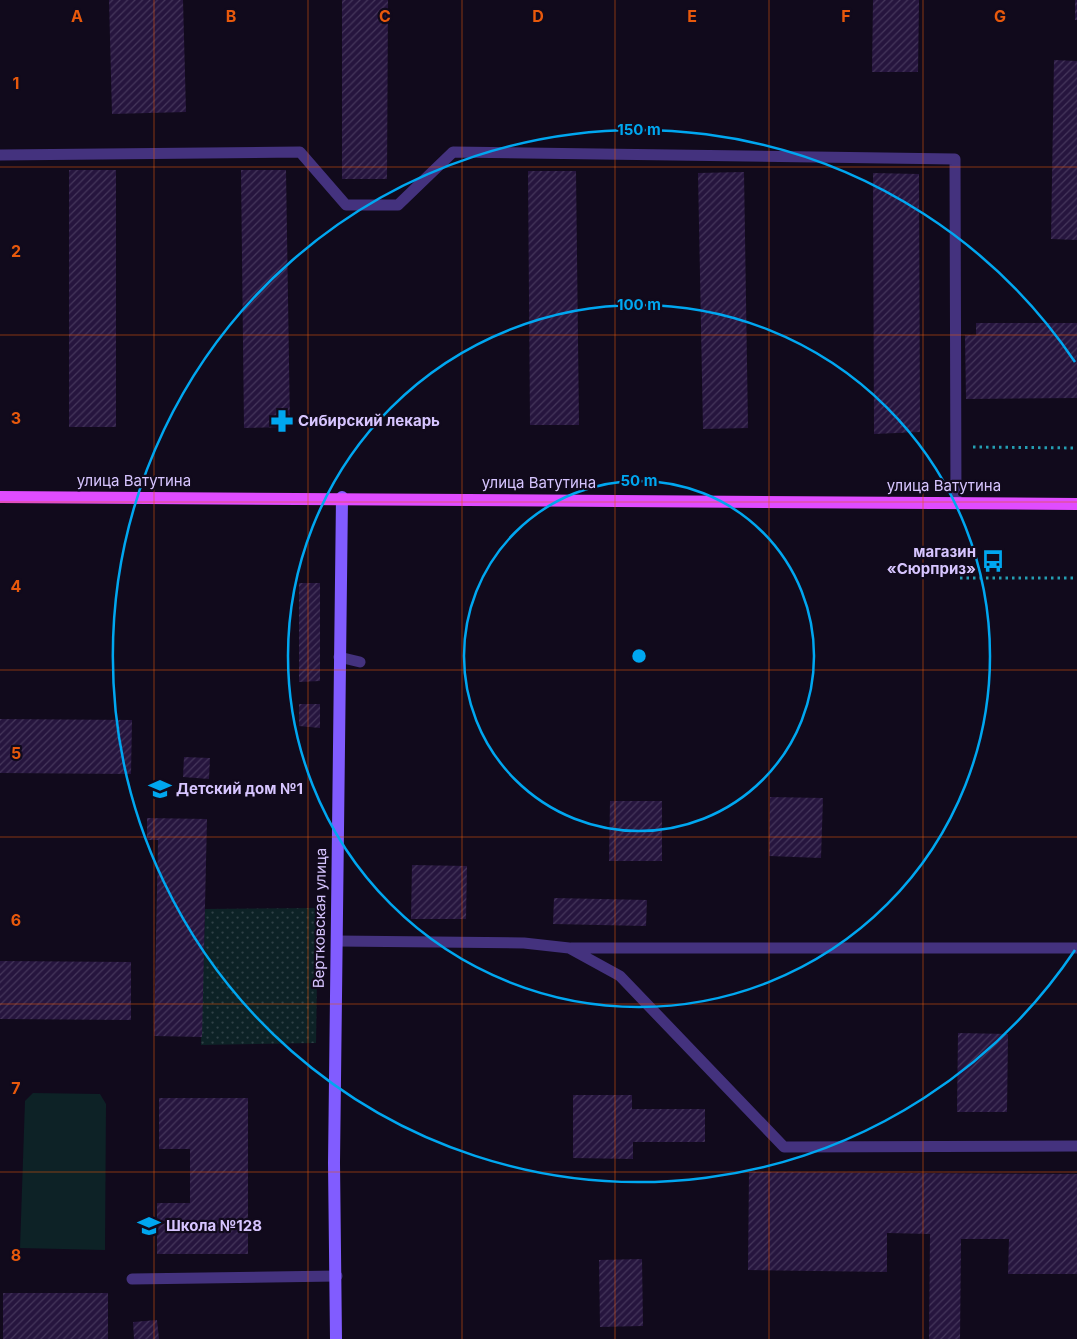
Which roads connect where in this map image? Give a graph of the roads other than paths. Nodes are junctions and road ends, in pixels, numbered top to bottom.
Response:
1 (0, 155) edge
2 (0, 497) edge
3 (342, 498) junction
4 (956, 502) junction
5 (1077, 504) edge
6 (339, 657) junction
7 (360, 662) dead end
8 (337, 941) junction
9 (569, 948) junction
10 (1077, 948) edge
11 (1077, 1146) edge
12 (337, 1276) junction
13 (132, 1279) dead end
14 (336, 1339) edge

1 - 4 lane
2 - 3 main road, улица Ватутина
3 - 4 main road, улица Ватутина
3 - 6 street, Вертковская улица
4 - 5 main road, улица Ватутина
6 - 7 lane
6 - 8 street, Вертковская улица
8 - 9 lane
8 - 12 street, Вертковская улица
9 - 10 lane
9 - 11 lane
12 - 13 lane
12 - 14 street, Вертковская улица

